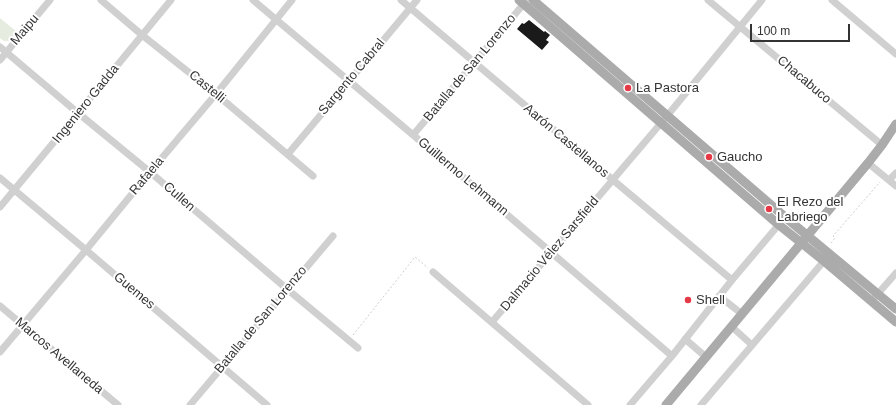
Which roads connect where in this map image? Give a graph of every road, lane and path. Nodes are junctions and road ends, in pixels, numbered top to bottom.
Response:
1 (50, 0) edge
2 (101, 0) edge
3 (171, 0) edge
4 (253, 0) edge
5 (292, 0) edge
6 (401, 0) edge
7 (417, 0) edge
8 (533, 0) edge
9 (708, 0) edge
10 (762, 0) edge
11 (832, 0) edge
12 (523, 1) edge
13 (410, 8) junction
14 (276, 19) junction
15 (740, 27) junction
16 (142, 35) junction
17 (0, 47) edge
18 (6, 53) junction
19 (896, 54) edge
20 (0, 60) edge
21 (474, 62) junction
22 (348, 81) junction
23 (216, 94) junction
24 (78, 113) junction
25 (664, 119) junction
26 (896, 124) edge
27 (413, 135) junction
28 (882, 145) junction
29 (288, 154) junction
30 (868, 163) junction
31 (150, 172) junction
32 (896, 173) edge
33 (313, 176) dead end
34 (0, 178) edge
35 (887, 179) junction
36 (613, 180) junction
37 (896, 186) edge
38 (14, 190) junction
39 (0, 207) edge
40 (782, 221) junction
41 (333, 236) dead end
42 (805, 239) junction
43 (825, 249) junction
44 (86, 250) junction
45 (551, 253) junction
46 (824, 261) junction
47 (433, 272) joint
48 (896, 273) edge
49 (732, 280) junction
50 (287, 290) junction
51 (878, 294) junction
52 (719, 296) junction
53 (871, 302) junction
54 (0, 306) edge
55 (896, 309) edge
56 (742, 314) junction
57 (492, 322) junction
58 (896, 322) edge
59 (23, 325) junction
60 (732, 327) junction
61 (685, 339) junction
62 (349, 340) junction
63 (752, 345) junction
64 (358, 348) dead end
65 (0, 352) edge
66 (672, 356) junction
67 (706, 357) junction
68 (222, 366) junction
69 (118, 405) edge
70 (190, 405) edge
71 (267, 405) edge
72 (588, 405) edge
73 (630, 405) edge
74 (666, 405) edge
75 (701, 405) edge

1 - 18 street, Maipu
2 - 16 street, Castelli
3 - 16 street, Ingeniero Gadda
4 - 14 street, Guillermo Lehmann
5 - 14 street, Rafaela
6 - 13 street, Aarón Castellanos
7 - 13 street, Sargento Cabral
8 - 25 main road
9 - 15 street, Chacabuco
10 - 15 street, Dalmacio Vélez Sarsfield
11 - 19 street
12 - 21 street, Batalla de San Lorenzo
12 - 25 main road
13 - 21 street, Aarón Castellanos
13 - 22 street, Sargento Cabral
14 - 22 street, Guillermo Lehmann
14 - 23 street, Rafaela
15 - 25 street, Dalmacio Vélez Sarsfield
15 - 28 street, Chacabuco
16 - 23 street, Castelli
16 - 24 street, Ingeniero Gadda
17 - 18 street, Cullen
18 - 20 street, Maipu
18 - 24 street, Cullen
21 - 27 street, Batalla de San Lorenzo
21 - 36 street, Aarón Castellanos
22 - 27 street, Guillermo Lehmann
22 - 29 street, Sargento Cabral
23 - 29 street, Castelli
23 - 31 street, Rafaela
24 - 31 street, Cullen
24 - 38 street, Ingeniero Gadda
25 - 36 street, Dalmacio Vélez Sarsfield
25 - 40 main road
26 - 28 main road
27 - 45 street, Guillermo Lehmann
28 - 30 main road
29 - 33 street, Castelli
30 - 35 street
30 - 42 main road
31 - 44 street, Rafaela
31 - 50 street, Cullen
32 - 35 street
34 - 38 street, Guemes
35 - 37 street
35 - 43 path
36 - 45 street, Dalmacio Vélez Sarsfield
36 - 49 street, Aarón Castellanos
38 - 39 street, Ingeniero Gadda
38 - 44 street, Guemes
40 - 42 main road
40 - 49 street
41 - 50 street, Batalla de San Lorenzo
42 - 43 main road
42 - 46 main road
42 - 56 main road
43 - 51 main road
44 - 59 street, Rafaela
44 - 68 street, Guemes
45 - 57 street, Dalmacio Vélez Sarsfield
45 - 66 street, Guillermo Lehmann
46 - 53 main road
46 - 63 street
47 - 57 street, Dalmacio Vélez Sarsfield
47 - 62 path
48 - 51 street
49 - 52 street
50 - 62 street, Cullen
50 - 68 street, Batalla de San Lorenzo
51 - 53 street
51 - 55 main road
52 - 56 street
52 - 61 street
53 - 58 main road
54 - 59 street, Marcos Avellaneda
56 - 60 main road
57 - 72 street, Dalmacio Vélez Sarsfield
59 - 65 street, Rafaela
59 - 69 street, Marcos Avellaneda
60 - 63 street
60 - 67 main road
61 - 66 street
61 - 67 street
62 - 64 street, Cullen
63 - 75 street
66 - 73 street
67 - 74 main road
68 - 70 street, Batalla de San Lorenzo
68 - 71 street, Guemes

